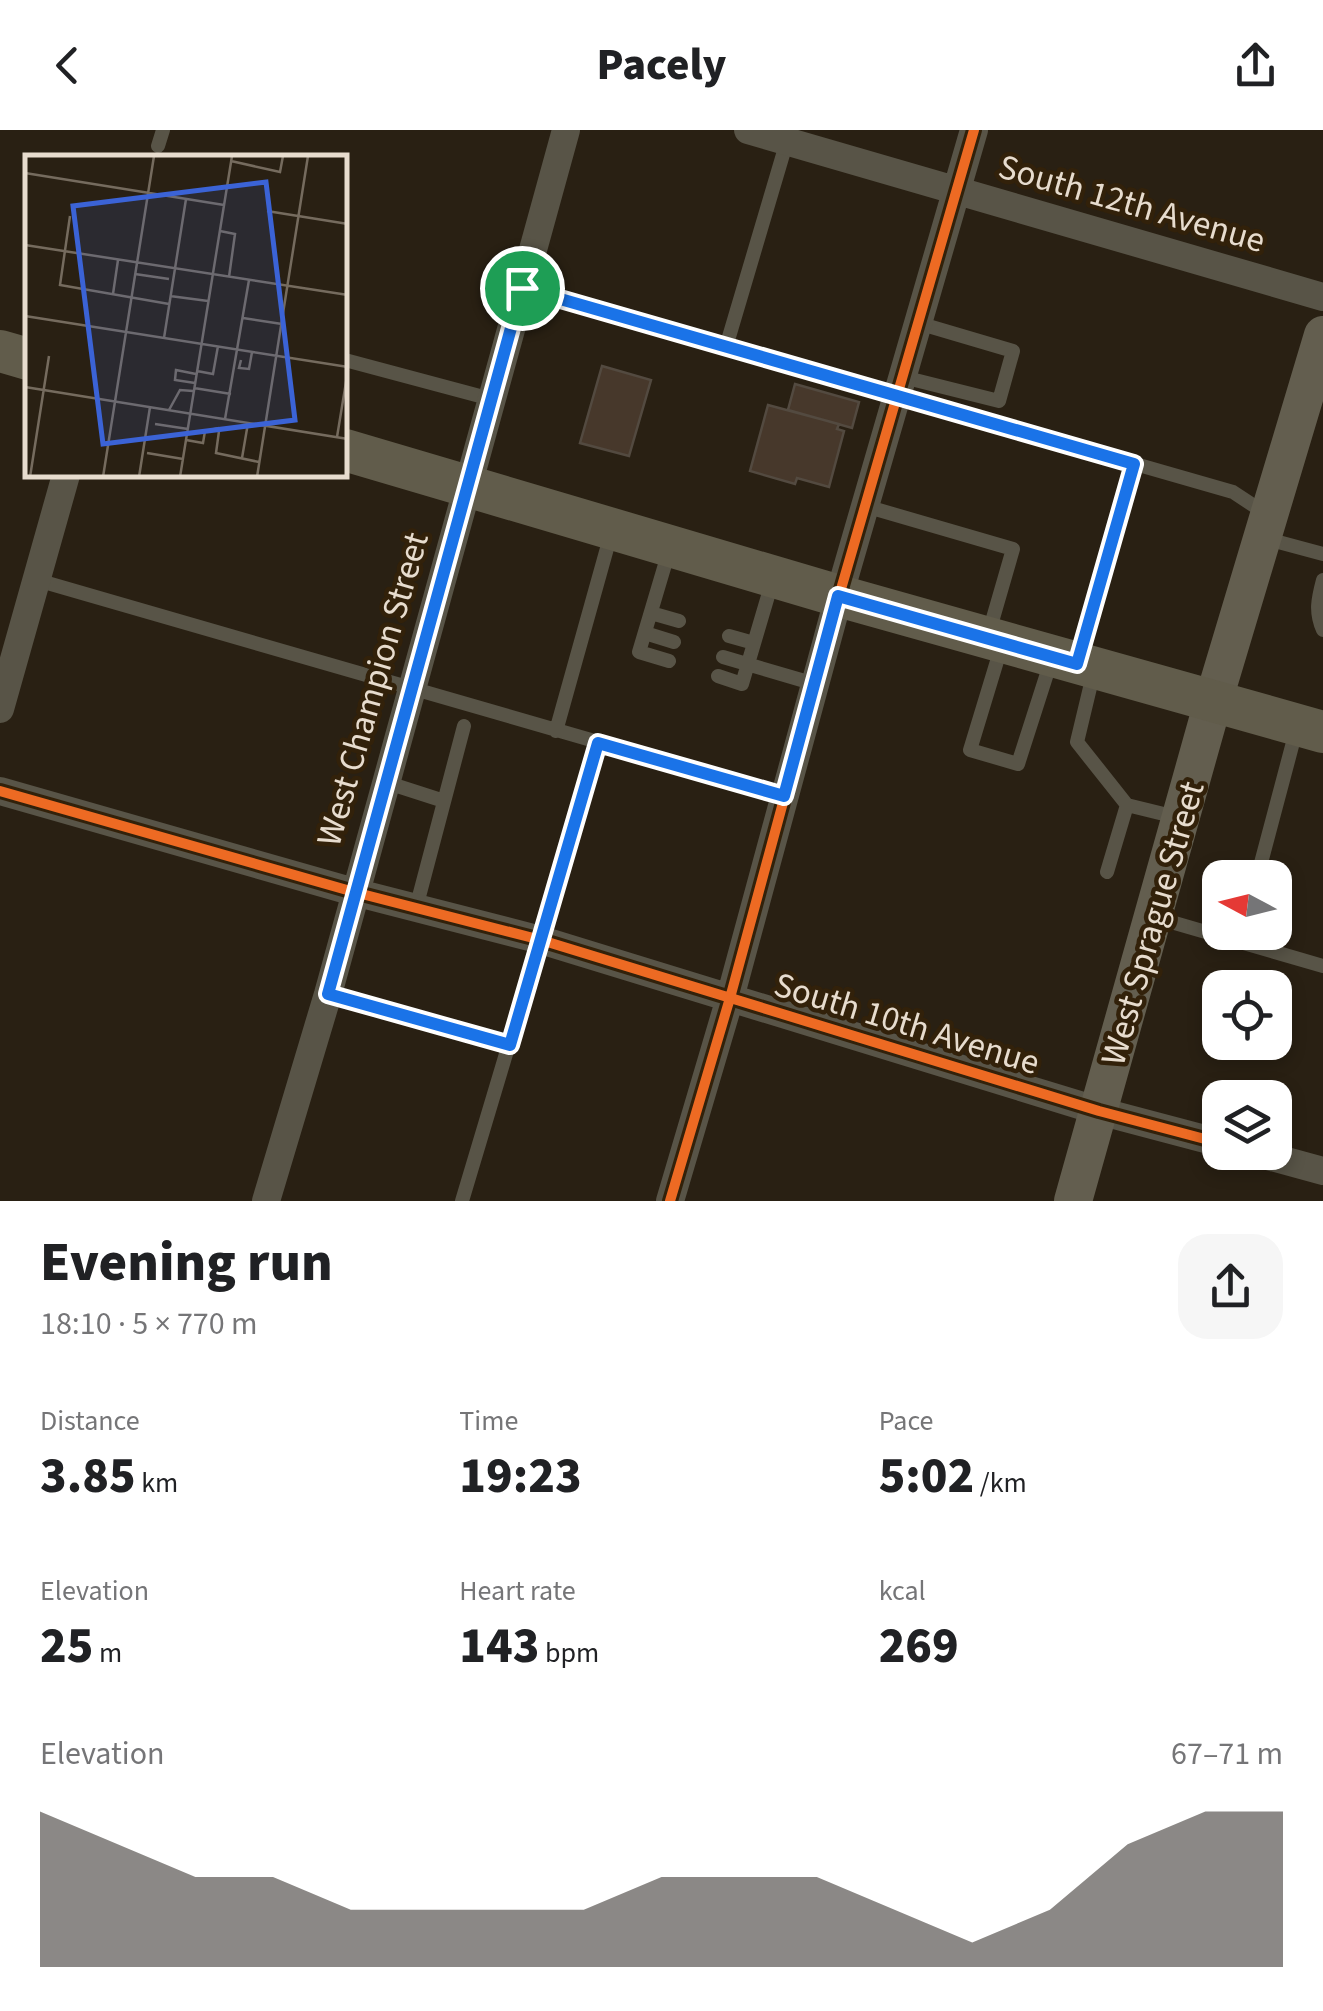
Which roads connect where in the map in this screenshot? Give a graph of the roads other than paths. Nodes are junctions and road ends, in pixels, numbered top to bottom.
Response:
1 (163, 130) edge
2 (566, 130) edge
3 (748, 130) edge
4 (974, 130) edge
5 (787, 141) junction
6 (158, 146) dead end
7 (958, 191) junction
8 (522, 288) junction
9 (1323, 297) edge
10 (918, 324) junction
11 (1323, 335) edge
12 (726, 348) junction
13 (0, 350) edge
14 (25, 357) edge
15 (348, 361) edge
16 (900, 387) junction
17 (1314, 395) edge
18 (491, 400) junction
19 (348, 451) edge
20 (1134, 464) junction
21 (65, 478) edge
22 (468, 485) junction
23 (865, 506) junction
24 (1266, 526) junction
25 (612, 528) junction
26 (671, 546) junction
27 (1323, 554) edge
28 (774, 576) junction
29 (36, 580) junction
30 (1323, 580) edge
31 (838, 596) junction
32 (651, 613) junction
33 (680, 621) dead end
34 (1323, 630) edge
35 (645, 633) junction
36 (729, 636) dead end
37 (995, 640) junction
38 (674, 642) dead end
39 (754, 643) junction
40 (723, 656) dead end
41 (668, 661) dead end
42 (1074, 663) junction
43 (748, 664) junction
44 (718, 676) dead end
45 (814, 684) junction
46 (412, 690) junction
47 (1214, 702) junction
48 (0, 709) edge
49 (464, 726) dead end
50 (1310, 729) edge
51 (556, 731) junction
52 (598, 743) junction
53 (385, 782) junction
54 (0, 791) edge
55 (784, 796) junction
56 (444, 802) junction
57 (1127, 805) junction
58 (1181, 818) junction
59 (1263, 860) edge
60 (1107, 872) dead end
61 (354, 892) junction
62 (416, 908) junction
63 (1153, 917) junction
64 (541, 940) junction
65 (1323, 966) edge
66 (328, 994) junction
67 (730, 998) junction
68 (510, 1045) junction
69 (1100, 1110) junction
70 (1202, 1138) edge
71 (1292, 1163) edge
72 (1323, 1172) edge
73 (266, 1201) edge
74 (462, 1201) edge
75 (670, 1201) edge
76 (1073, 1201) edge

1 - 6 lane
2 - 8 street, West Champion Street
3 - 5 street, South 12th Avenue
4 - 7 street
5 - 7 street, South 12th Avenue
5 - 12 lane
7 - 9 street, South 12th Avenue
7 - 10 street
8 - 12 lane
8 - 18 street, West Champion Street
10 - 16 street
10 - 16 lane
11 - 17 street, West Sprague Street
12 - 16 lane
13 - 14 main road
15 - 18 lane
16 - 20 lane
16 - 23 street
17 - 24 street, West Sprague Street
18 - 22 street, West Champion Street
19 - 22 main road
20 - 24 lane
20 - 42 lane
21 - 29 street
22 - 25 main road
22 - 46 street, West Champion Street
23 - 31 street
23 - 37 lane
24 - 27 lane
24 - 47 street, West Sprague Street
25 - 26 main road
25 - 51 lane
26 - 28 main road
26 - 32 lane
28 - 31 main road
28 - 39 lane
29 - 46 lane
29 - 48 street
30 - 34 lane
31 - 37 main road
31 - 45 street
32 - 33 lane
32 - 35 lane
35 - 38 lane
35 - 41 lane
36 - 39 lane
37 - 42 main road
37 - 42 lane
39 - 43 lane
40 - 43 lane
42 - 47 main road
42 - 57 lane
43 - 44 lane
43 - 45 lane
45 - 55 street
46 - 51 lane
46 - 53 street, West Champion Street
47 - 50 main road
47 - 58 street, West Sprague Street
49 - 56 lane
50 - 59 lane
51 - 52 lane
52 - 55 lane
52 - 64 lane
53 - 56 lane
53 - 61 street, West Champion Street
54 - 61 street, South 10th Avenue
55 - 67 street
56 - 62 lane
57 - 58 lane
57 - 60 lane
58 - 63 street, West Sprague Street
61 - 62 street, South 10th Avenue
61 - 66 street, West Champion Street
62 - 64 street, South 10th Avenue
63 - 65 lane
63 - 69 street, West Sprague Street
64 - 67 street, South 10th Avenue
64 - 68 lane
66 - 68 lane
66 - 73 street, West Champion Street
67 - 69 street, South 10th Avenue
67 - 75 street
68 - 74 lane
69 - 70 street, South 10th Avenue
69 - 76 street, West Sprague Street
71 - 72 street

